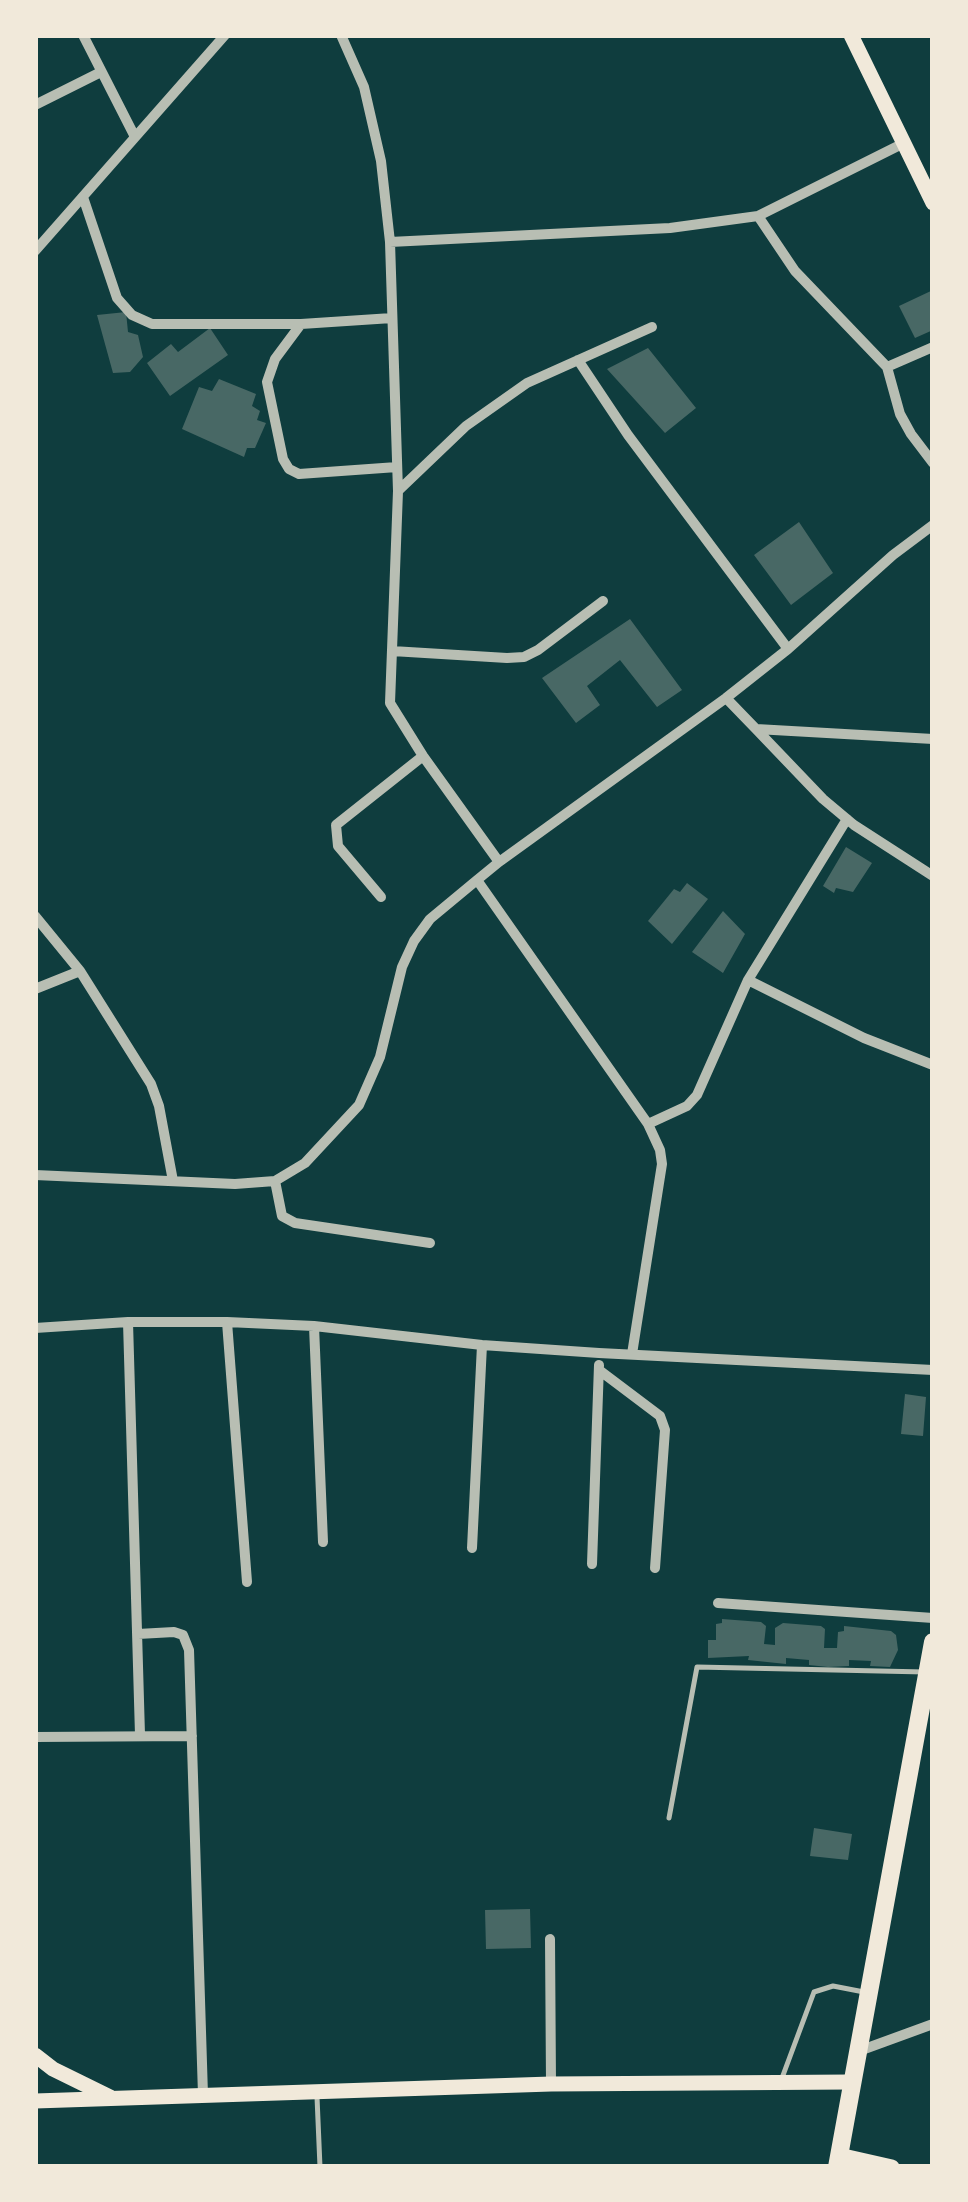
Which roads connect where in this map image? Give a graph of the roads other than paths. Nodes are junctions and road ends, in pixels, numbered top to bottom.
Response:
1 (83, 35) edge
2 (224, 35) edge
3 (341, 35) edge
4 (853, 36) edge
5 (101, 72) junction
6 (35, 106) edge
7 (136, 137) junction
8 (904, 142) junction
9 (83, 196) junction
10 (933, 203) edge
11 (758, 216) junction
12 (390, 242) junction
13 (35, 251) edge
14 (392, 318) junction
15 (301, 324) junction
16 (652, 327) dead end
17 (933, 346) edge
18 (578, 360) junction
19 (887, 367) junction
20 (933, 463) edge
21 (397, 467) junction
22 (398, 491) junction
23 (933, 525) edge
24 (603, 601) dead end
25 (788, 649) junction
26 (392, 650) junction
27 (726, 698) junction
28 (756, 729) junction
29 (933, 738) edge
30 (423, 756) junction
31 (848, 819) junction
32 (499, 862) junction
33 (933, 876) edge
34 (477, 880) junction
35 (380, 897) dead end
36 (35, 916) edge
37 (80, 970) junction
38 (748, 980) junction
39 (35, 989) edge
40 (933, 1065) edge
41 (648, 1124) junction
42 (35, 1175) edge
43 (173, 1181) junction
44 (274, 1181) junction
45 (430, 1242) dead end
46 (128, 1322) junction
47 (227, 1322) junction
48 (314, 1326) junction
49 (35, 1328) edge
50 (482, 1345) junction
51 (600, 1353) junction
52 (632, 1354) junction
53 (599, 1370) junction
54 (933, 1370) edge
55 (324, 1542) dead end
56 (472, 1548) dead end
57 (592, 1564) dead end
58 (655, 1568) dead end
59 (247, 1582) dead end
60 (718, 1604) dead end
61 (933, 1618) edge
62 (138, 1634) junction
63 (933, 1642) edge
64 (928, 1672) junction
65 (140, 1735) junction
66 (192, 1736) junction
67 (35, 1737) edge
68 (669, 1818) dead end
69 (550, 1939) dead end
70 (867, 1992) junction
71 (933, 2024) edge
72 (856, 2052) junction
73 (35, 2054) edge
74 (781, 2081) junction
75 (851, 2082) junction
76 (551, 2084) junction
77 (317, 2094) junction
78 (203, 2095) junction
79 (114, 2098) junction
80 (35, 2100) edge
81 (838, 2161) edge
82 (320, 2167) edge
83 (892, 2167) edge

1 - 5 street
2 - 7 street
3 - 12 street
4 - 8 main road
5 - 6 street
5 - 7 street
7 - 9 street
8 - 10 main road
8 - 11 street
9 - 13 street
9 - 15 street
11 - 12 street
11 - 19 street
12 - 14 street
14 - 15 street
14 - 21 street
15 - 21 street
16 - 18 street
17 - 19 street
18 - 22 street
18 - 25 street
19 - 20 street
21 - 22 street
22 - 26 street
23 - 25 street
24 - 26 street
25 - 27 street
26 - 30 street
27 - 28 street
27 - 32 street
28 - 29 street
28 - 31 street
30 - 32 street
30 - 35 street
31 - 33 street
31 - 38 street
32 - 34 street
34 - 41 street
34 - 44 street
36 - 37 street
37 - 39 street
37 - 43 street
38 - 40 street
38 - 41 street
41 - 52 street
42 - 43 street
43 - 44 street
44 - 45 street
46 - 47 street
46 - 49 street
46 - 62 street
47 - 48 street
47 - 59 street
48 - 50 street
48 - 55 street
50 - 51 street
50 - 56 street
51 - 52 street
51 - 53 street
52 - 54 street
53 - 57 street
53 - 58 street
60 - 61 street
62 - 65 street
62 - 66 street
63 - 64 main road
64 - 68 lane
64 - 70 main road
65 - 66 street
65 - 67 street
66 - 78 street
69 - 76 street
70 - 72 main road
70 - 74 lane
71 - 72 street
72 - 75 main road
73 - 79 main road
74 - 75 main road
74 - 76 main road
75 - 81 main road
76 - 77 main road
77 - 78 main road
77 - 82 lane
78 - 79 main road
79 - 80 main road
81 - 83 main road

